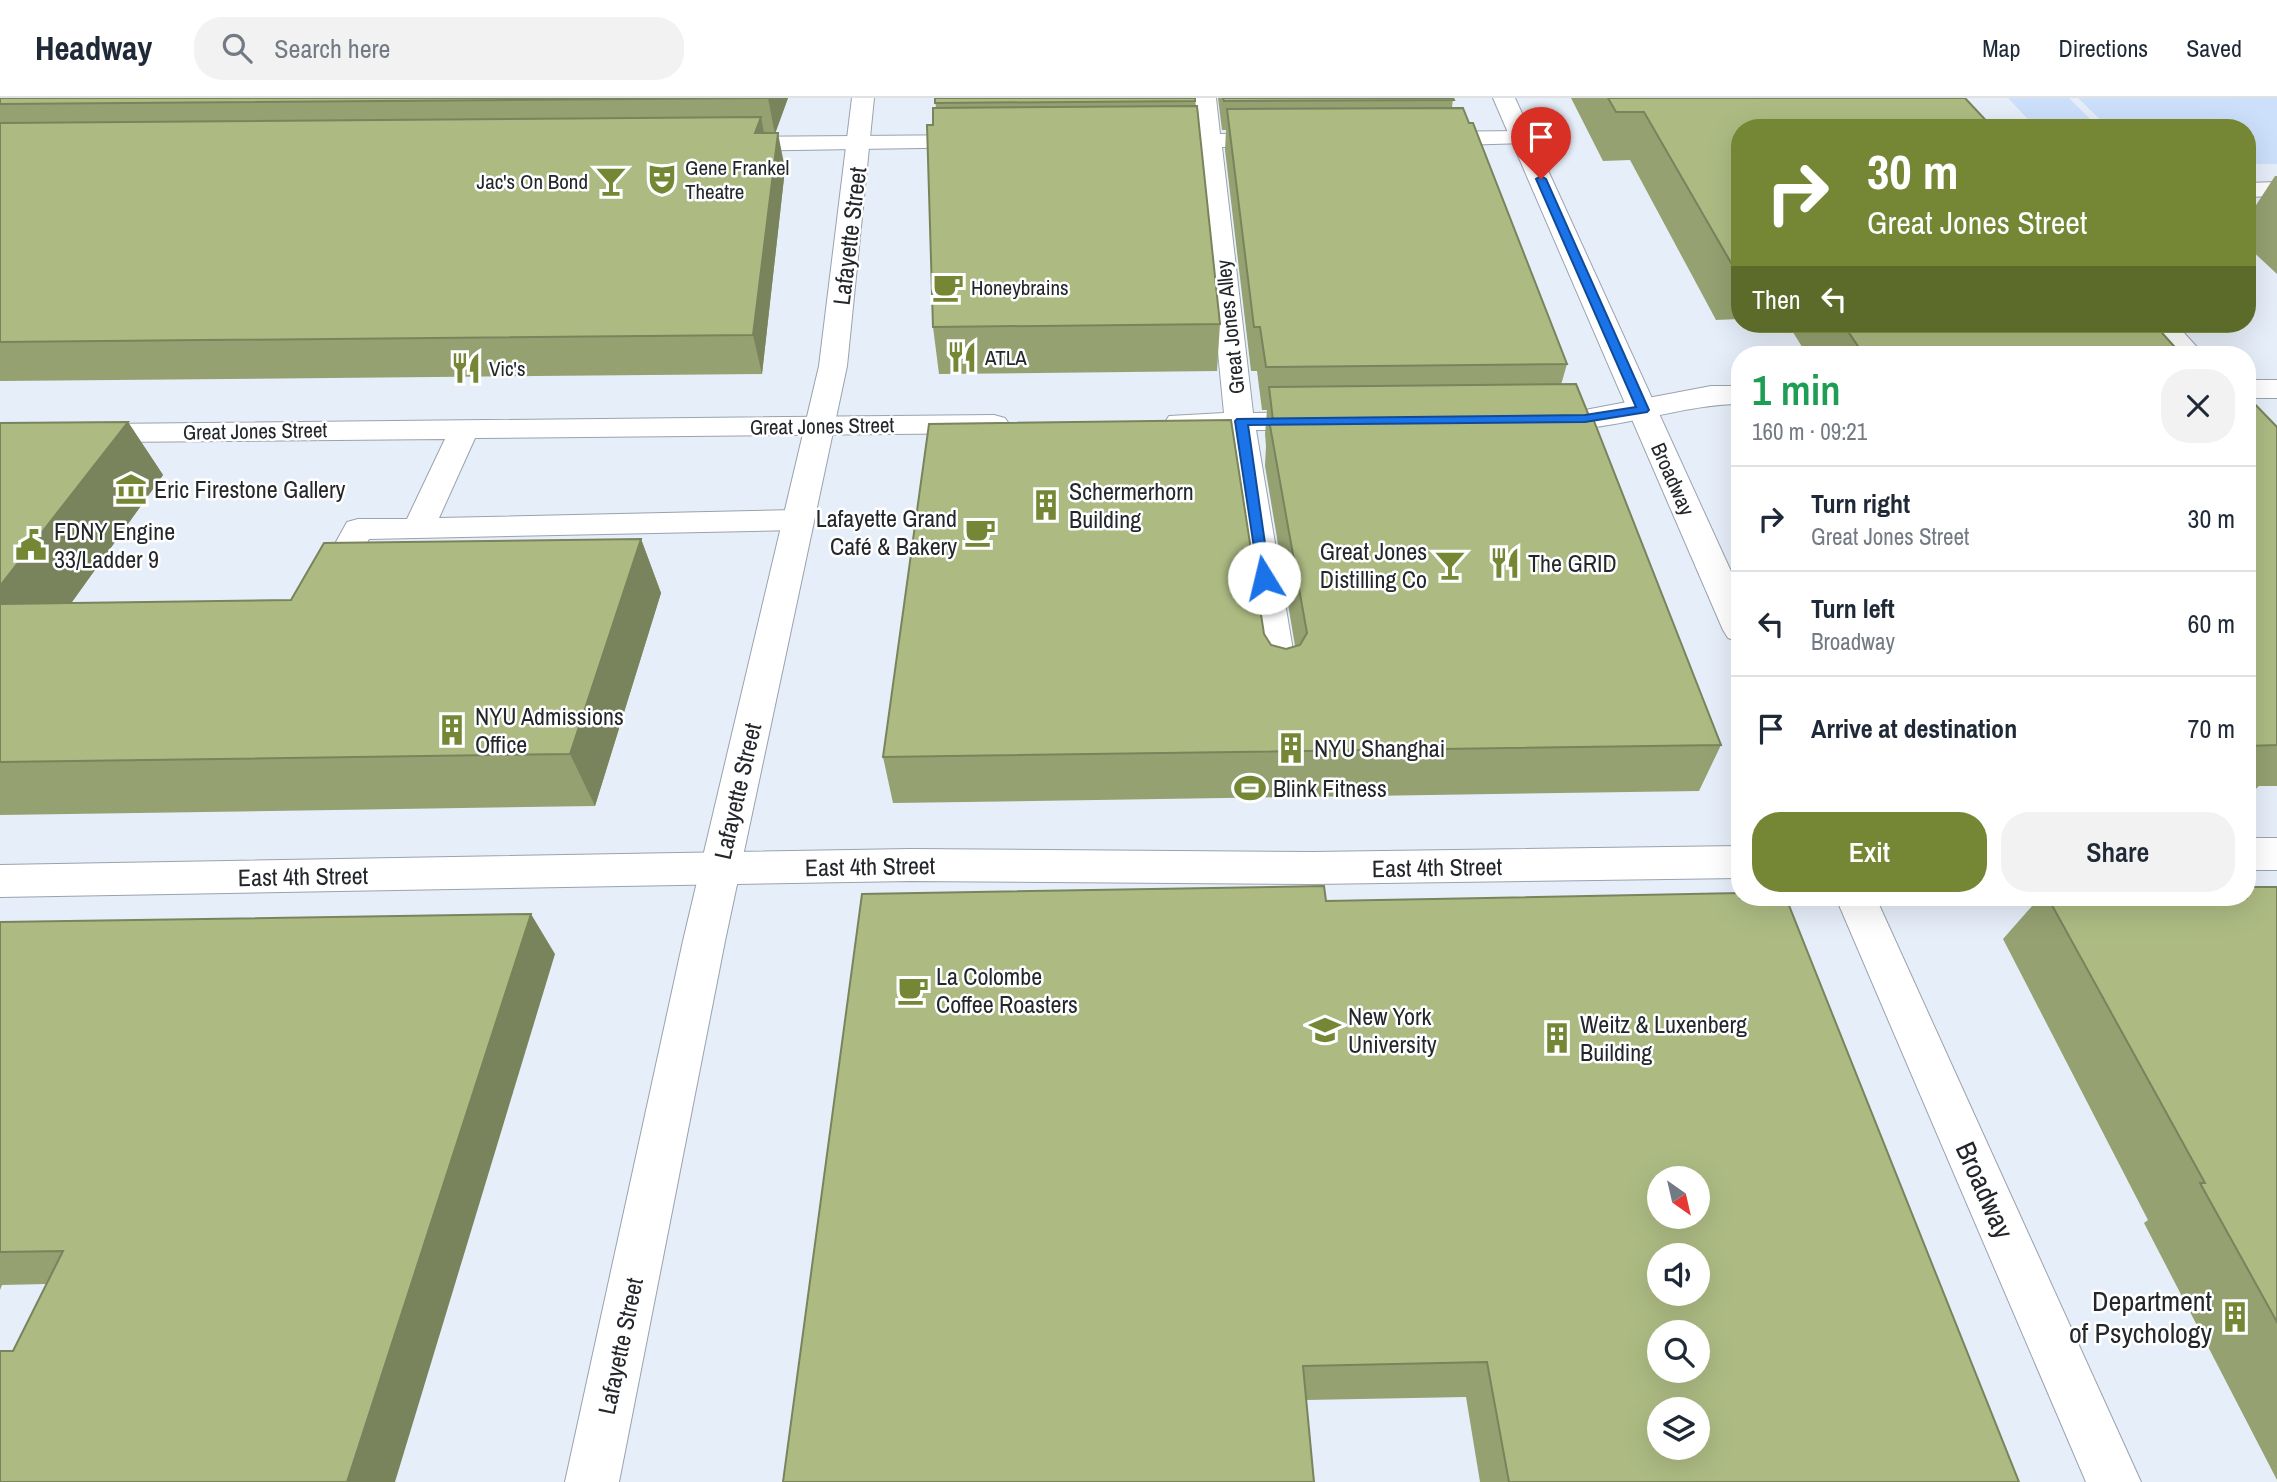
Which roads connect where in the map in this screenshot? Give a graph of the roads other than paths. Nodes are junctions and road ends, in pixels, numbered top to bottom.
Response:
1 (863, 98) edge
2 (1205, 98) edge
3 (1504, 98) edge
4 (1522, 138) junction
5 (1406, 139) edge
6 (1308, 140) edge
7 (1128, 141) edge
8 (1211, 141) junction
9 (1003, 142) edge
10 (859, 143) junction
11 (708, 144) edge
12 (2277, 189) edge
13 (2256, 190) edge
14 (2169, 333) edge
15 (2182, 346) edge
16 (2256, 389) edge
17 (2277, 389) edge
18 (1731, 395) edge
19 (1643, 410) junction
20 (1516, 419) edge
21 (1241, 421) junction
22 (1351, 421) edge
23 (1158, 422) edge
24 (1020, 423) edge
25 (819, 425) junction
26 (464, 429) junction
27 (0, 434) edge
28 (797, 520) junction
29 (418, 528) junction
30 (323, 596) edge
31 (1731, 610) edge
32 (1280, 680) edge
33 (2256, 854) edge
34 (2277, 854) edge
35 (1731, 862) edge
36 (720, 868) junction
37 (0, 881) edge
38 (1860, 906) edge
39 (592, 1482) edge
40 (2114, 1482) edge

1 - 10 street, Lafayette Street
2 - 8 street, Great Jones Alley
3 - 4 street, Broadway
4 - 5 street
4 - 19 street, Broadway
6 - 8 street
7 - 8 street
8 - 21 street, Great Jones Alley
9 - 10 street
10 - 11 street
10 - 25 street, Lafayette Street
12 - 13 street
14 - 15 street
16 - 17 street
18 - 19 street
19 - 20 street
19 - 31 street, Broadway
21 - 22 street
21 - 23 street
21 - 32 street, Great Jones Alley
24 - 25 street, Great Jones Street
25 - 26 street, Great Jones Street
25 - 28 street, Lafayette Street
26 - 27 street, Great Jones Street
26 - 29 street
28 - 29 street
28 - 36 street, Lafayette Street
29 - 30 street
33 - 34 street
35 - 36 street, East 4th Street
36 - 37 street, East 4th Street
36 - 39 street, Lafayette Street
38 - 40 street, Broadway

